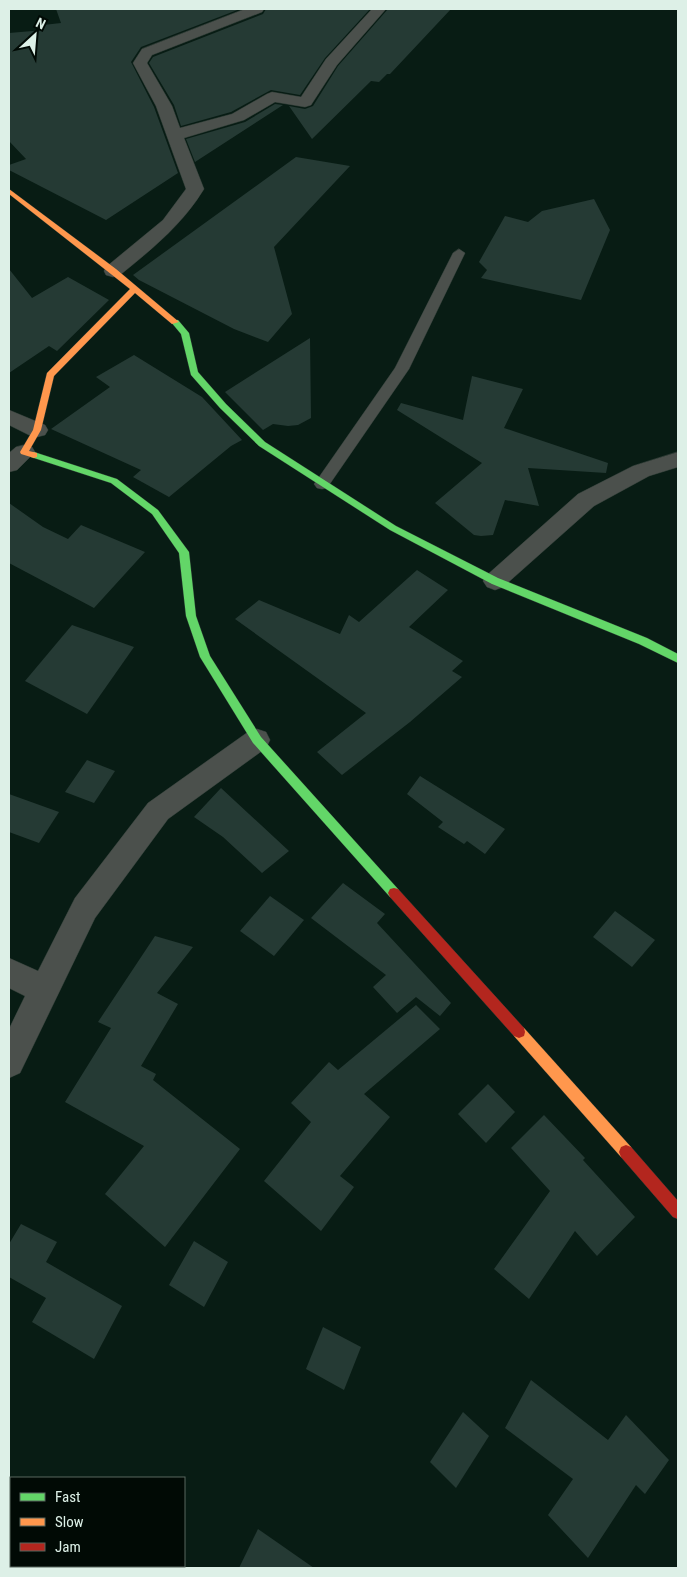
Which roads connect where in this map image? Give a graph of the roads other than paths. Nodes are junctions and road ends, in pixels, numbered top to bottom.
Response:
1 (257, 9) edge
2 (379, 9) edge
3 (175, 135) junction
4 (9, 191) edge
5 (458, 253) dead end
6 (113, 271) junction
7 (134, 289) junction
8 (9, 417) edge
9 (37, 430) junction
10 (16, 459) edge
11 (678, 459) edge
12 (322, 484) junction
13 (495, 580) junction
14 (678, 659) edge
15 (257, 740) junction
16 (9, 972) edge
17 (45, 990) junction
18 (9, 1062) edge
19 (678, 1212) edge

1 - 3 street
2 - 3 street
3 - 6 street
4 - 6 street
5 - 12 lane
6 - 7 street
7 - 9 street
7 - 12 street
8 - 9 street
9 - 10 street
10 - 15 street
11 - 13 street
12 - 13 street
13 - 14 street
15 - 17 street
15 - 19 street
16 - 17 street
17 - 18 street

